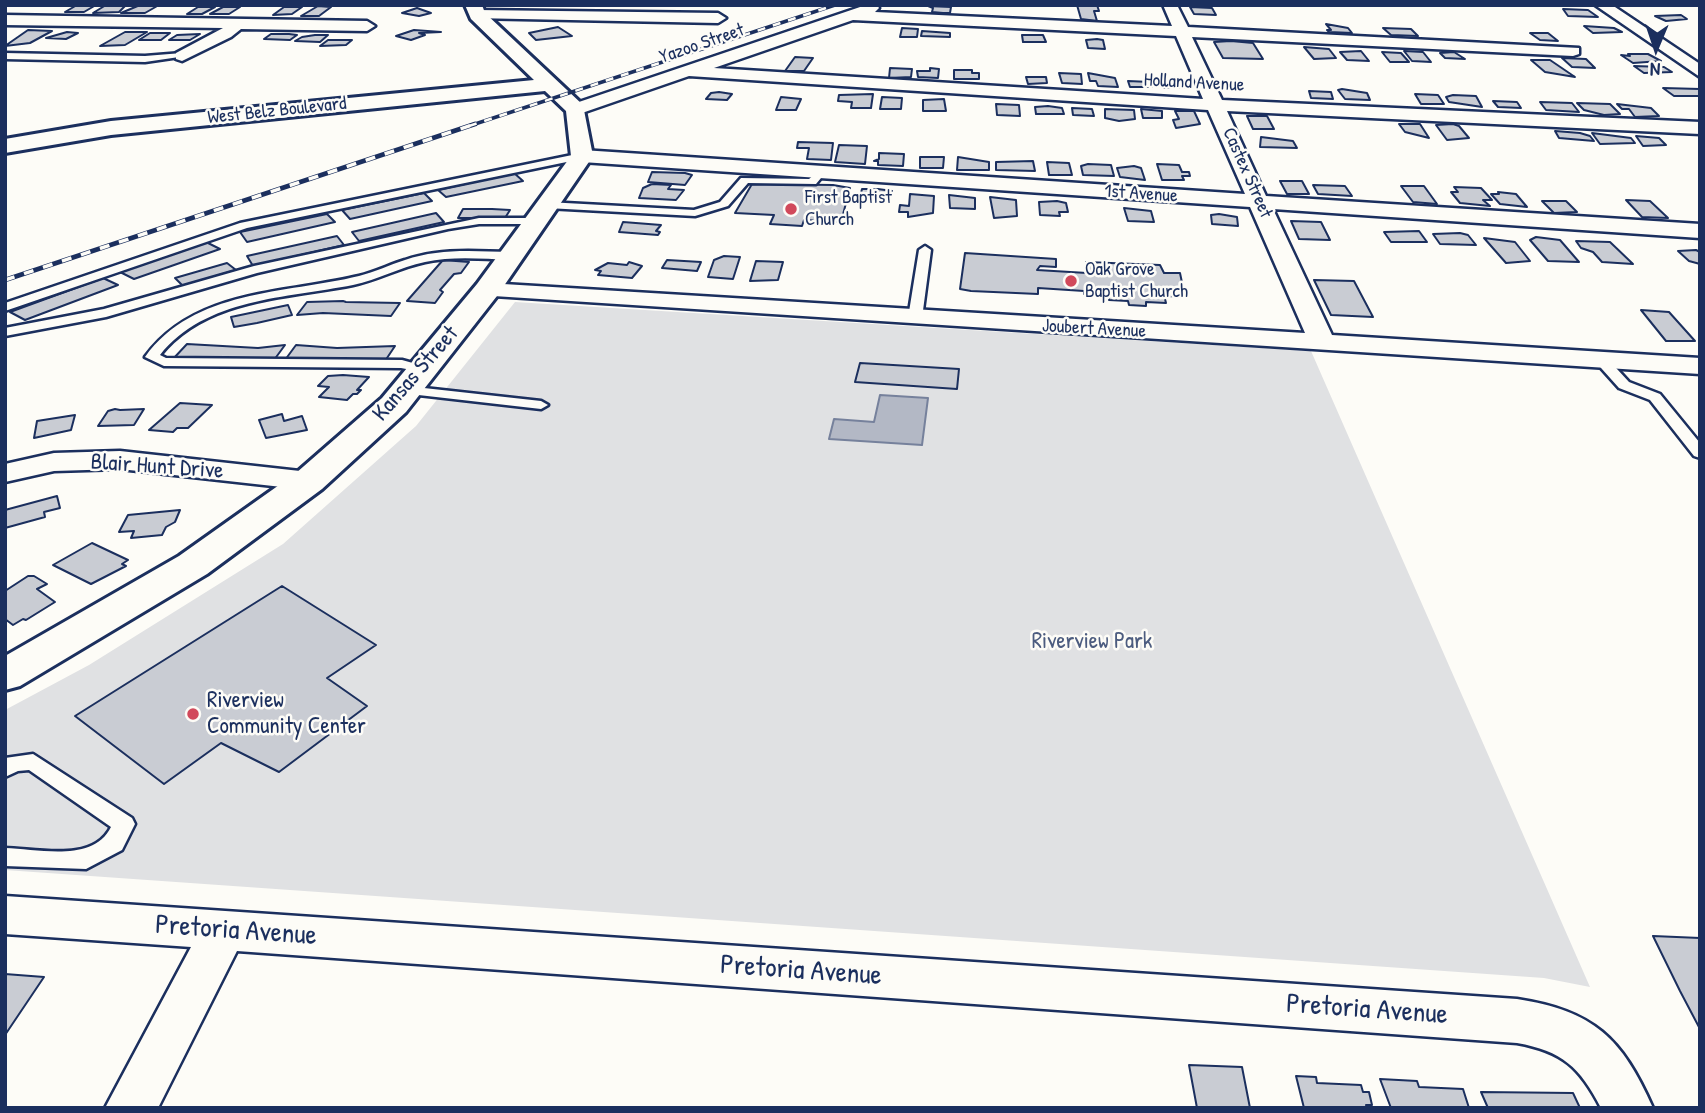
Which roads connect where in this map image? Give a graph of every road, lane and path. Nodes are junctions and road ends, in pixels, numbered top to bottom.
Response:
1 (267, 5) edge
2 (880, 5) edge
3 (1170, 5) edge
4 (1602, 5) edge
5 (475, 10) edge
6 (850, 15) junction
7 (718, 18) dead end
8 (5, 20) edge
9 (239, 23) junction
10 (367, 26) dead end
11 (1184, 33) junction
12 (1573, 51) dead end
13 (5, 56) edge
14 (182, 56) joint
15 (687, 71) junction
16 (1700, 72) edge
17 (550, 84) junction
18 (1217, 105) junction
19 (576, 109) junction
20 (1700, 128) edge
21 (5, 146) edge
22 (582, 156) junction
23 (748, 174) junction
24 (1260, 202) junction
25 (541, 213) junction
26 (1700, 231) edge
27 (925, 250) dead end
28 (511, 256) junction
29 (487, 290) junction
30 (5, 307) edge
31 (915, 318) junction
32 (5, 332) edge
33 (1322, 342) junction
34 (1600, 359) junction
35 (1700, 366) edge
36 (414, 380) junction
37 (541, 405) dead end
38 (1700, 453) edge
39 (5, 473) edge
40 (309, 481) junction
41 (5, 675) edge
42 (5, 769) edge
43 (5, 857) edge
44 (5, 915) edge
45 (224, 930) junction
46 (131, 1108) edge
47 (1627, 1108) edge

1 - 9 street
2 - 6 street, Yazoo Street
3 - 11 street, Castex Street
4 - 16 street
5 - 7 street
5 - 17 street
6 - 11 street
6 - 15 street, Yazoo Street
8 - 9 street
9 - 10 street
9 - 14 street
11 - 12 street
11 - 18 street, Castex Street
13 - 14 lane
15 - 18 street, Holland Avenue
15 - 19 street, Yazoo Street
17 - 19 street
17 - 21 street, West Belz Boulevard
18 - 20 street, Holland Avenue
18 - 24 street, Castex Street
19 - 22 street
22 - 23 street, 1st Avenue
22 - 25 street, Kansas Street
22 - 30 lane
23 - 24 street, 1st Avenue
23 - 25 lane
24 - 26 street, 1st Avenue
24 - 33 street, Castex Street
25 - 28 street, Kansas Street
25 - 32 lane
27 - 31 lane
28 - 29 street, Kansas Street
28 - 36 lane
29 - 31 street, Joubert Avenue
29 - 36 street, Kansas Street
31 - 33 street, Joubert Avenue
33 - 34 street, Joubert Avenue
34 - 35 street, Joubert Avenue
34 - 38 lane
36 - 37 lane
36 - 40 street, Kansas Street
39 - 40 street, Blair Hunt Drive
40 - 41 street, Kansas Street
42 - 43 lane
44 - 45 street, Pretoria Avenue
45 - 46 street
45 - 47 street, Pretoria Avenue

